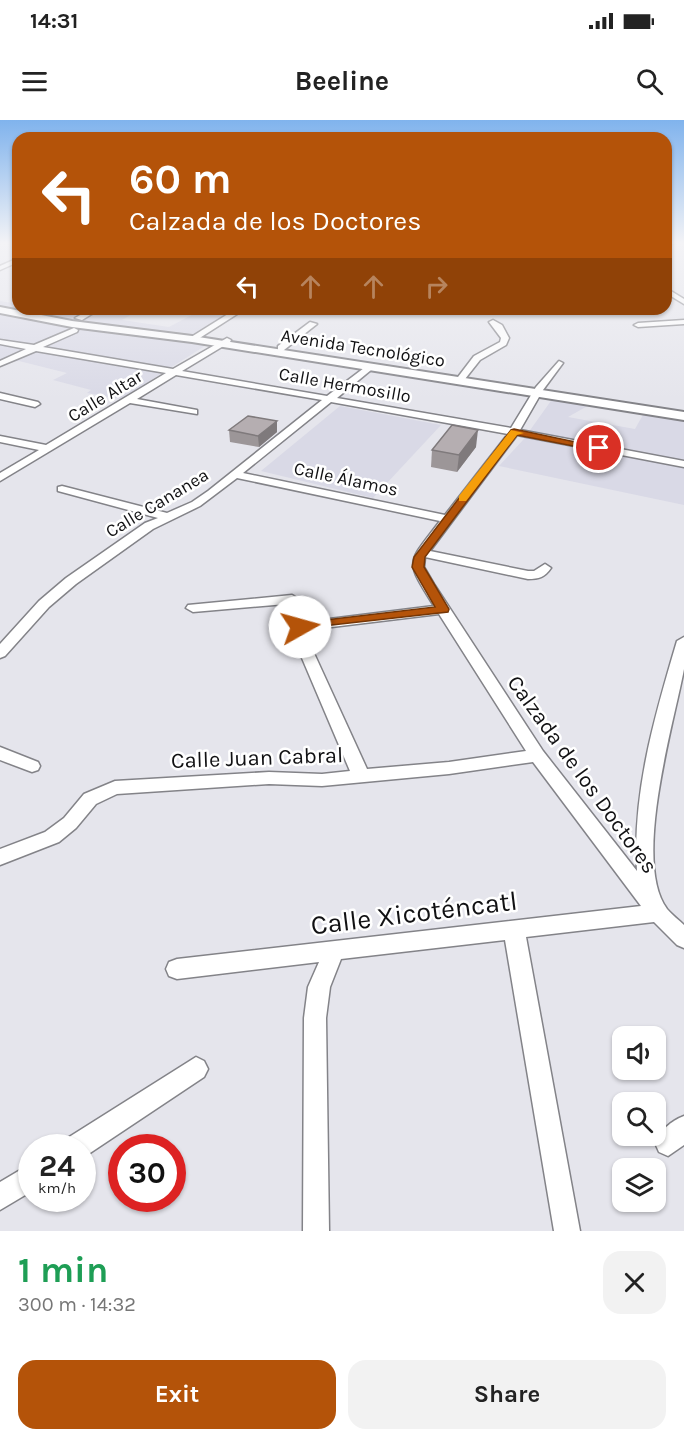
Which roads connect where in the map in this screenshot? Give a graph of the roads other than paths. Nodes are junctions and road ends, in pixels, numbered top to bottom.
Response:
1 (26, 315) edge
2 (53, 315) edge
3 (88, 315) edge
4 (231, 315) edge
5 (492, 322) dead end
6 (684, 322) edge
7 (77, 324) junction
8 (314, 324) dead end
9 (638, 325) dead end
10 (196, 337) junction
11 (0, 342) edge
12 (224, 342) junction
13 (34, 348) junction
14 (281, 348) junction
15 (559, 363) dead end
16 (0, 364) edge
17 (368, 368) junction
18 (174, 373) junction
19 (462, 377) junction
20 (538, 391) junction
21 (0, 396) edge
22 (330, 399) junction
23 (130, 400) junction
24 (35, 404) dead end
25 (194, 412) dead end
26 (684, 414) edge
27 (514, 432) junction
28 (0, 439) edge
29 (49, 449) junction
30 (684, 464) edge
31 (237, 475) junction
32 (0, 478) edge
33 (62, 489) dead end
34 (169, 517) junction
35 (447, 519) junction
36 (422, 553) junction
37 (545, 568) dead end
38 (193, 608) dead end
39 (443, 609) junction
40 (300, 627) junction
41 (684, 641) edge
42 (0, 653) edge
43 (0, 753) edge
44 (537, 755) junction
45 (32, 766) dead end
46 (361, 776) junction
47 (0, 857) edge
48 (658, 913) junction
49 (514, 930) junction
50 (684, 939) edge
51 (334, 951) junction
52 (177, 969) dead end
53 (195, 1069) dead end
54 (96, 1134) edge
55 (18, 1185) edge
56 (0, 1197) edge
57 (316, 1231) edge
58 (567, 1231) edge

1 - 10 main road, Avenida Tecnológico
2 - 7 main road, Avenida Tecnológico
3 - 7 street
4 - 10 street
5 - 19 street
6 - 9 street
7 - 10 main road, Avenida Tecnológico
7 - 13 street
8 - 14 street
10 - 12 main road, Avenida Tecnológico
11 - 13 street, Calle Hermosillo
12 - 14 main road, Avenida Tecnológico
12 - 17 main road, Avenida Tecnológico
12 - 18 street, Calle Altar
13 - 16 street
13 - 18 street, Calle Hermosillo
14 - 19 main road, Avenida Tecnológico
15 - 20 street
17 - 20 main road, Avenida Tecnológico
17 - 22 street, Calle Cananea
18 - 22 street, Calle Hermosillo
18 - 23 street, Calle Altar
19 - 20 main road, Avenida Tecnológico
20 - 26 main road, Avenida Tecnológico
20 - 27 street
21 - 24 street
22 - 27 street, Calle Hermosillo
22 - 31 street, Calle Cananea
23 - 25 street
23 - 29 street, Calle Altar
27 - 30 street, Calle Hermosillo
27 - 35 street
28 - 29 street
29 - 32 street, Calle Altar
31 - 34 street, Calle Cananea
31 - 35 street, Calle Álamos
33 - 34 street
34 - 42 street, Calle Cananea
35 - 36 street
36 - 37 street
36 - 39 street, Calzada de los Doctores
38 - 40 street
39 - 40 street
39 - 44 street, Calzada de los Doctores
40 - 46 street
41 - 48 street
43 - 45 street
44 - 46 street, Calle Juan Cabral
44 - 48 street, Calzada de los Doctores
46 - 47 street, Calle Juan Cabral
48 - 49 street, Calle Xicoténcatl
48 - 50 street, Calzada de los Doctores
49 - 51 street, Calle Xicoténcatl
49 - 58 street
51 - 52 street, Calle Xicoténcatl
51 - 57 street
53 - 54 street
55 - 56 street

